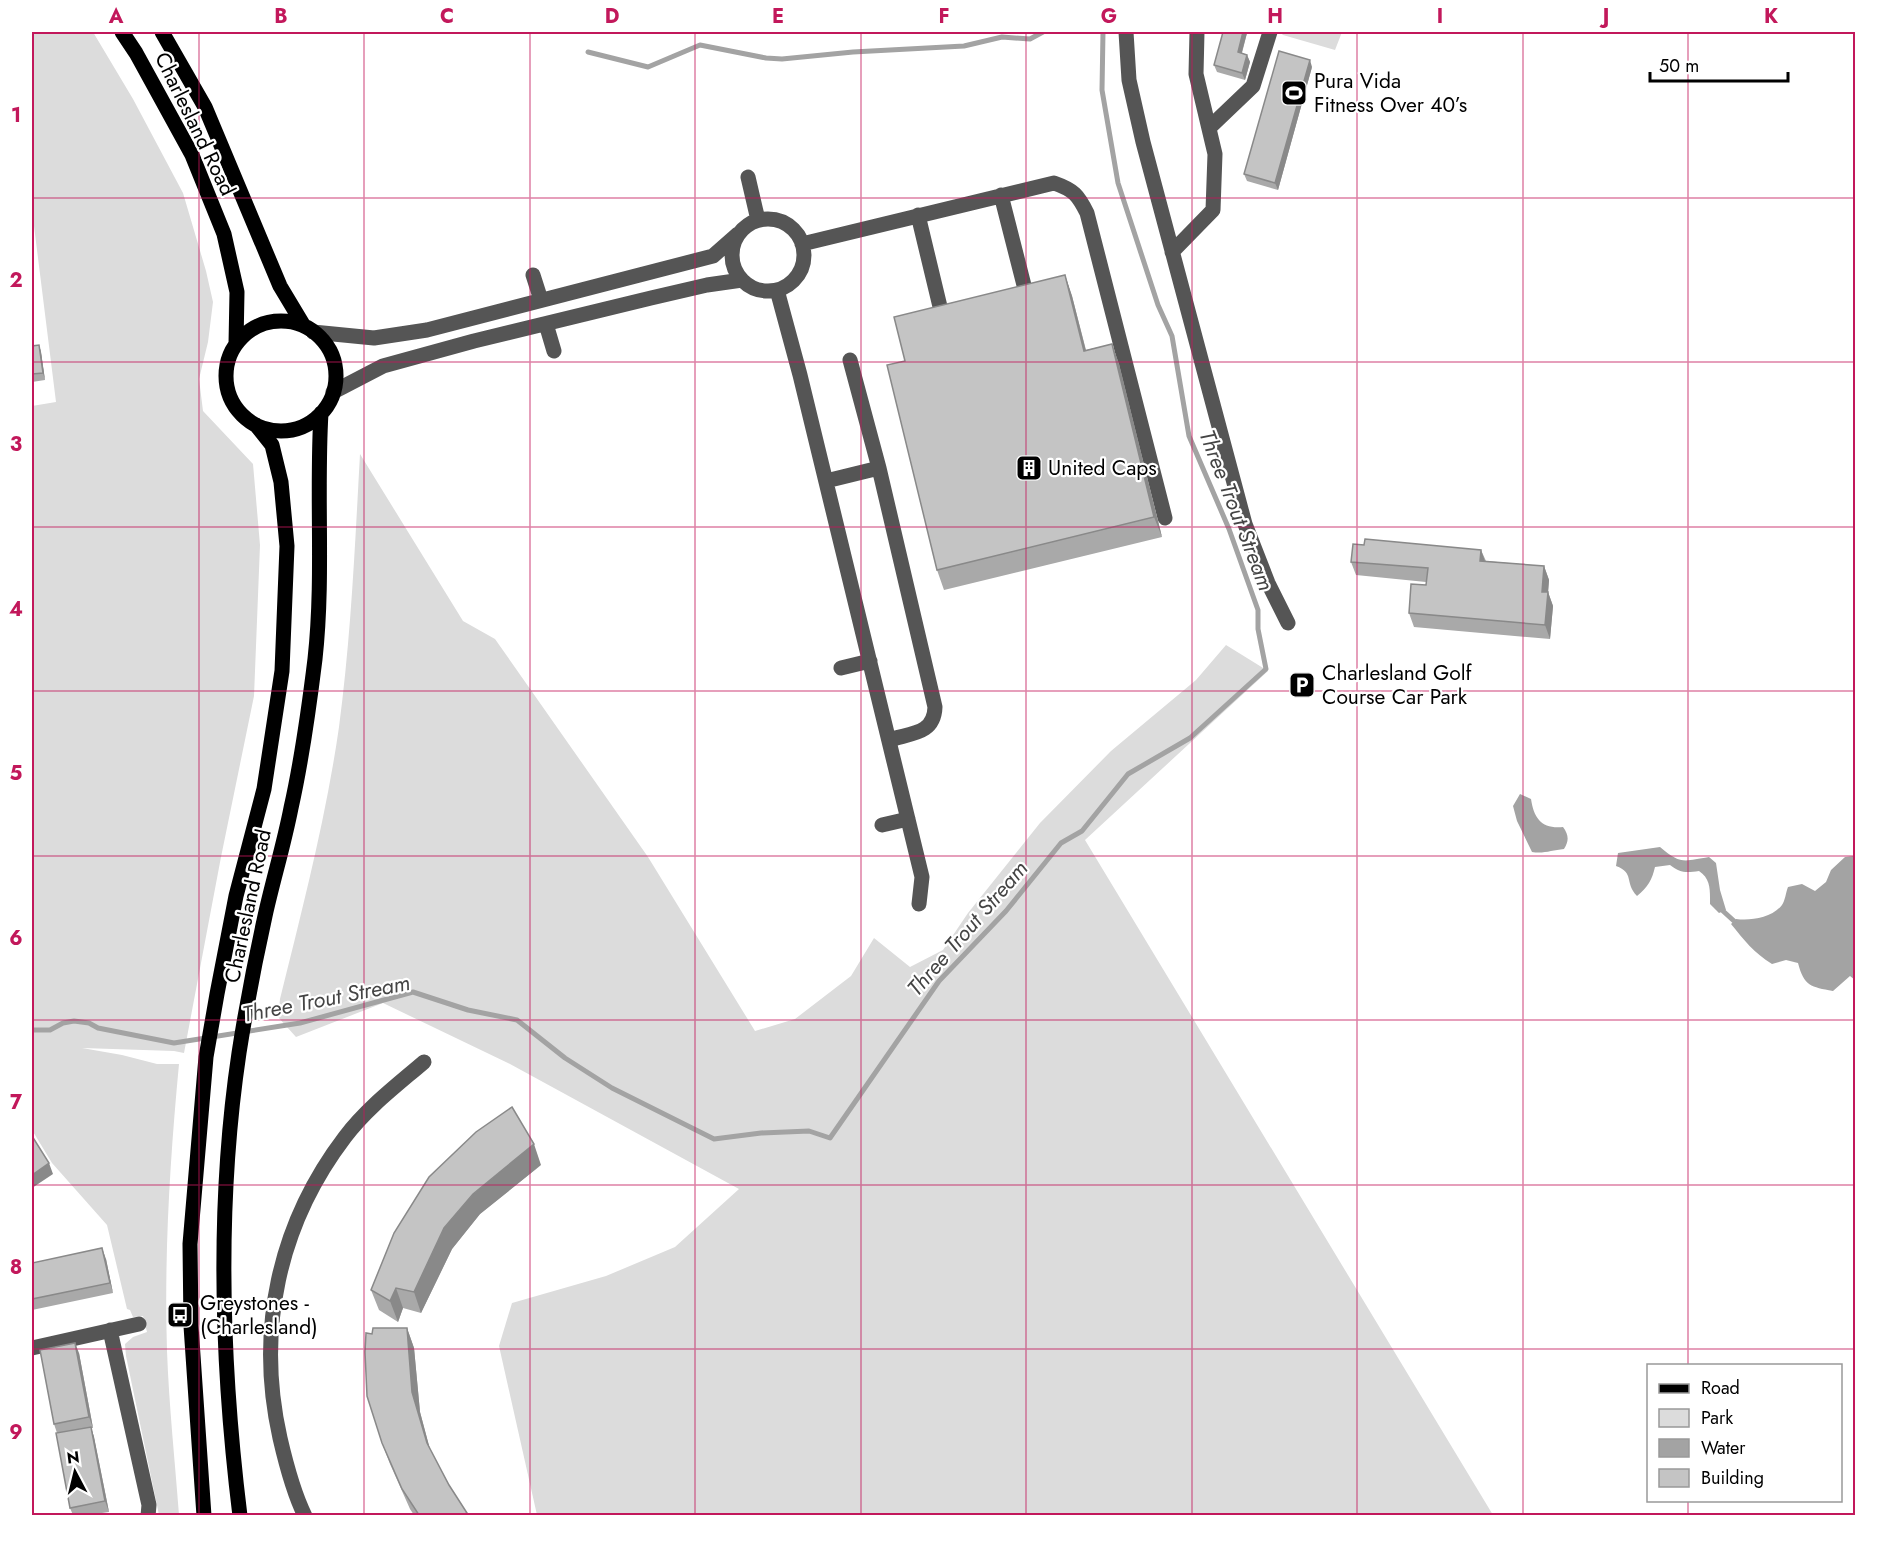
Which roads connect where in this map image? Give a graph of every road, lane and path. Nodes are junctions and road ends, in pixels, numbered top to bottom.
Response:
1 (122, 32) edge
2 (162, 32) edge
3 (1126, 32) edge
4 (1197, 32) edge
5 (1270, 32) edge
6 (1209, 128) junction
7 (748, 177) dead end
8 (1001, 195) junction
9 (918, 215) junction
10 (758, 220) junction
11 (738, 234) junction
12 (802, 244) junction
13 (1172, 252) junction
14 (533, 275) dead end
15 (742, 280) junction
16 (777, 290) junction
17 (1027, 297) edge
18 (541, 300) junction
19 (942, 315) edge
20 (546, 324) junction
21 (308, 329) junction
22 (236, 344) junction
23 (554, 351) dead end
24 (850, 360) dead end
25 (333, 392) junction
26 (321, 413) junction
27 (256, 425) junction
28 (879, 468) junction
29 (826, 481) junction
30 (1165, 518) dead end
31 (1288, 622) dead end
32 (870, 661) junction
33 (841, 668) dead end
34 (889, 740) junction
35 (908, 819) junction
36 (882, 825) dead end
37 (919, 904) dead end
38 (424, 1062) dead end
39 (139, 1324) dead end
40 (110, 1330) junction
41 (32, 1348) edge
42 (148, 1515) edge
43 (204, 1515) edge
44 (240, 1515) edge
45 (305, 1515) edge

1 - 22 main road, Charlesland Road
2 - 21 main road, Charlesland Road
3 - 13 street
4 - 6 street
5 - 6 street
6 - 13 street
7 - 10 street
8 - 9 street
8 - 17 street
8 - 30 street
9 - 12 street
9 - 19 street
10 - 11 street
10 - 12 street
11 - 15 street
11 - 18 street
12 - 16 street
13 - 31 street
14 - 18 street
15 - 16 street
15 - 20 street
16 - 29 street
18 - 21 street
20 - 23 street
20 - 25 street
21 - 22 main road
21 - 25 main road
22 - 27 main road
24 - 28 street
25 - 26 main road
26 - 27 main road
26 - 44 main road, Charlesland Road
27 - 43 main road, Charlesland Road
28 - 29 street
28 - 34 street
29 - 32 street
32 - 33 street
32 - 34 street
34 - 35 street
35 - 36 street
35 - 37 street
38 - 45 street
39 - 40 street
40 - 41 street
40 - 42 street

